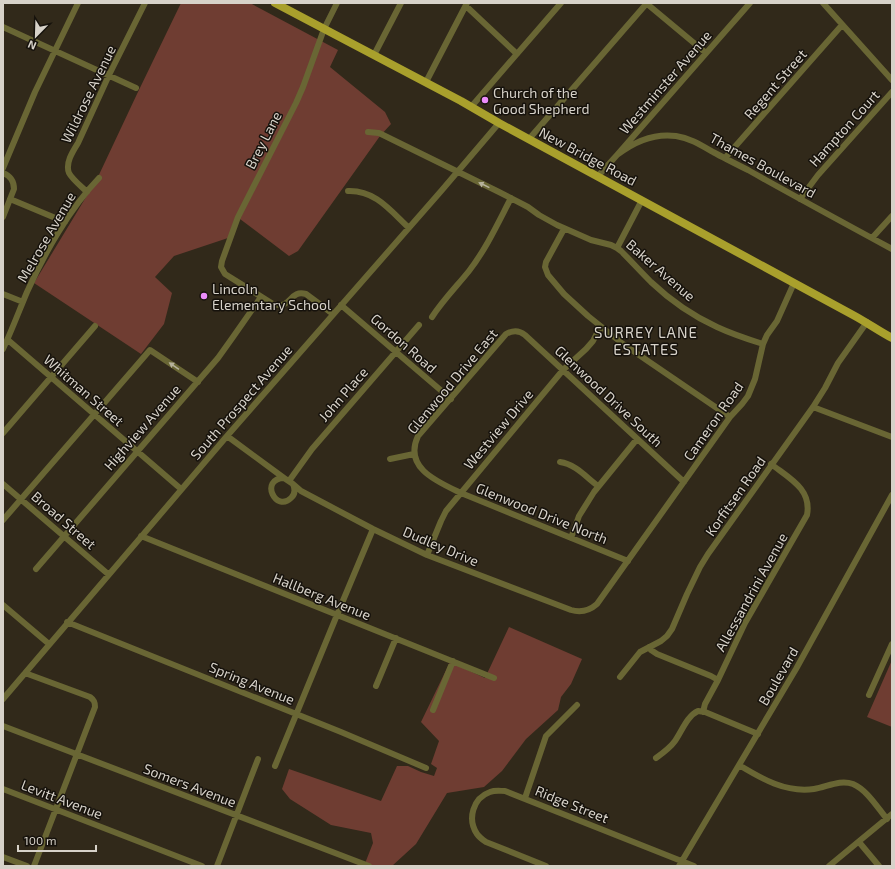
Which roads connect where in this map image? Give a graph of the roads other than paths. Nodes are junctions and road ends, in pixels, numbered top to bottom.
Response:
1 (78, 3) edge
2 (145, 3) edge
3 (275, 3) edge
4 (337, 3) edge
5 (401, 3) edge
6 (551, 3) edge
7 (646, 3) edge
8 (750, 3) edge
9 (823, 3) edge
10 (467, 4) edge
11 (559, 5) edge
12 (842, 25) junction
13 (3, 27) edge
14 (324, 29) junction
15 (55, 51) junction
16 (706, 53) junction
17 (517, 54) junction
18 (374, 55) junction
19 (109, 75) junction
20 (892, 80) edge
21 (426, 82) junction
22 (136, 88) dead end
23 (892, 92) edge
24 (471, 107) junction
25 (498, 123) junction
26 (368, 132) dead end
27 (529, 139) junction
28 (618, 155) junction
29 (725, 158) junction
30 (3, 168) edge
31 (458, 172) junction
32 (3, 173) edge
33 (598, 176) junction
34 (99, 178) dead end
35 (348, 191) dead end
36 (87, 192) junction
37 (511, 198) junction
38 (10, 199) junction
39 (800, 199) junction
40 (642, 200) junction
41 (892, 216) edge
42 (3, 217) edge
43 (65, 222) junction
44 (408, 227) junction
45 (564, 229) junction
46 (872, 238) junction
47 (617, 248) junction
48 (892, 249) edge
49 (794, 283) junction
50 (3, 294) edge
51 (261, 297) junction
52 (24, 302) junction
53 (341, 305) junction
54 (334, 314) junction
55 (432, 317) dead end
56 (867, 322) junction
57 (419, 325) dead end
58 (95, 326) dead end
59 (600, 327) junction
60 (517, 331) joint
61 (892, 333) edge
62 (892, 338) edge
63 (8, 340) junction
64 (763, 344) junction
65 (3, 349) edge
66 (395, 352) junction
67 (563, 370) junction
68 (51, 377) junction
69 (198, 382) junction
70 (451, 399) junction
71 (813, 407) junction
72 (94, 414) junction
73 (730, 417) junction
74 (3, 433) edge
75 (227, 436) junction
76 (892, 437) edge
77 (637, 439) junction
78 (137, 451) junction
79 (414, 454) junction
80 (390, 459) dead end
81 (560, 462) dead end
82 (771, 464) junction
83 (289, 481) junction
84 (684, 482) junction
85 (3, 484) edge
86 (598, 486) junction
87 (181, 489) junction
88 (461, 492) junction
89 (892, 495) edge
90 (20, 499) junction
91 (3, 520) edge
92 (373, 529) junction
93 (64, 536) junction
94 (141, 536) junction
95 (571, 538) junction
96 (427, 555) junction
97 (628, 561) junction
98 (36, 569) dead end
99 (108, 574) junction
100 (3, 605) edge
101 (587, 611) joint
102 (337, 615) junction
103 (68, 622) junction
104 (396, 638) junction
105 (49, 644) junction
106 (892, 644) edge
107 (649, 647) junction
108 (453, 661) junction
109 (25, 673) junction
110 (620, 677) dead end
111 (494, 678) dead end
112 (718, 680) junction
113 (376, 686) dead end
114 (870, 695) dead end
115 (3, 698) edge
116 (577, 705) dead end
117 (433, 710) dead end
118 (703, 712) junction
119 (297, 714) junction
120 (3, 726) edge
121 (758, 734) junction
122 (77, 754) junction
123 (656, 758) dead end
124 (258, 759) dead end
125 (739, 765) junction
126 (275, 766) dead end
127 (426, 768) dead end
128 (3, 789) edge
129 (524, 798) junction
130 (55, 809) junction
131 (892, 814) edge
132 (236, 815) junction
133 (887, 819) junction
134 (859, 842) junction
135 (3, 857) edge
136 (680, 864) edge
137 (27, 866) edge
138 (34, 866) edge
139 (202, 866) edge
140 (217, 866) edge
141 (369, 866) edge
142 (546, 866) edge
143 (694, 866) edge
144 (829, 866) edge
145 (879, 866) edge

1 - 15 street
2 - 19 street, Wildrose Avenue
3 - 14 main road, New Bridge Road
4 - 14 street, Brey Lane
5 - 18 street
6 - 11 street
7 - 16 street
7 - 27 street
8 - 16 street, Westminster Avenue
9 - 12 street
10 - 17 street
10 - 21 street
11 - 17 street
12 - 20 street
12 - 29 street, Regent Street
13 - 15 street
14 - 18 main road, New Bridge Road
14 - 51 street, Brey Lane
15 - 19 street
15 - 30 street
16 - 28 street, Westminster Avenue
17 - 24 street
18 - 21 main road, New Bridge Road
19 - 22 street
19 - 36 street, Wildrose Avenue
21 - 24 main road, New Bridge Road
23 - 39 street, Hampton Court
24 - 25 main road, New Bridge Road
25 - 27 main road, New Bridge Road
25 - 31 street, South Prospect Avenue
26 - 31 street, Baker Avenue
27 - 33 main road, New Bridge Road
28 - 29 street, Thames Boulevard
28 - 33 street, Westminster Avenue
29 - 39 street, Thames Boulevard
37 -> 31 street, Baker Avenue
31 - 44 street, South Prospect Avenue
32 - 38 street
33 - 40 main road, New Bridge Road
34 - 36 street, Melrose Avenue
35 - 44 street
36 - 43 street, Melrose Avenue
37 - 45 street, Baker Avenue
37 - 55 street
38 - 42 street
38 - 43 street
39 - 46 street, Thames Boulevard
40 - 47 street
40 - 49 main road, New Bridge Road
41 - 46 street
43 - 52 street, Melrose Avenue
44 - 53 street, South Prospect Avenue
45 - 47 street, Baker Avenue
45 - 59 street
46 - 48 street, Thames Boulevard
47 - 64 street, Baker Avenue
49 - 56 main road, New Bridge Road
49 - 64 street, Cameron Road
50 - 52 street
51 - 54 street
51 - 69 street, Highview Avenue
52 - 63 street, Melrose Avenue
53 - 54 street, South Prospect Avenue
53 - 66 street, Gordon Road
54 - 75 street, South Prospect Avenue
56 - 61 main road, New Bridge Road
56 - 62 main road, New Bridge Road
56 - 71 street, Korfitsen Road
57 - 66 street, John Place
58 - 68 street
59 - 67 street, Westview Drive
59 - 73 street
60 - 67 street, Glenwood Drive South
60 - 70 street, Glenwood Drive East
63 - 65 street, Melrose Avenue
63 - 68 street, Whitman Street
64 - 73 street, Cameron Road
66 - 70 street, Gordon Road
66 - 83 street, John Place
67 - 77 street, Glenwood Drive South
67 - 88 street, Westview Drive
68 - 72 street, Whitman Street
68 - 74 street
69 -> 72 street
69 - 78 street, Highview Avenue
70 - 79 street, Glenwood Drive East
71 - 76 street
71 - 82 street, Korfitsen Road
72 - 78 street, Whitman Street
72 - 90 street
73 - 84 street, Cameron Road
75 - 83 street, Dudley Drive
75 - 87 street, South Prospect Avenue
77 - 84 street, Glenwood Drive South
77 - 86 street
78 - 87 street, Whitman Street
78 - 93 street, Highview Avenue
79 - 80 street
79 - 88 street, Glenwood Drive North
81 - 86 street
82 - 107 street, Korfitsen Road
82 - 112 street, Allessandrini Avenue
83 - 92 street, Dudley Drive
84 - 97 street, Cameron Road
85 - 90 street, Broad Street
86 - 95 street
87 - 94 street, South Prospect Avenue
88 - 95 street, Glenwood Drive North
88 - 96 street, Westview Drive
89 - 121 street, Boulevard
90 - 91 street
90 - 93 street, Broad Street
92 - 96 street, Dudley Drive
92 - 102 street
93 - 98 street, Highview Avenue
93 - 99 street, Broad Street
94 - 99 street, South Prospect Avenue
94 - 102 street, Hallberg Avenue
95 - 97 street, Glenwood Drive North
96 - 101 street, Dudley Drive
97 - 101 street, Cameron Road
99 - 103 street, South Prospect Avenue
100 - 105 street
102 - 104 street, Hallberg Avenue
102 - 119 street
103 - 105 street, South Prospect Avenue
103 - 119 street, Spring Avenue
104 - 108 street, Hallberg Avenue
104 - 113 street
105 - 109 street, South Prospect Avenue
106 - 114 street
107 - 110 street, Korfitsen Road
107 - 112 street
108 - 111 street, Hallberg Avenue
108 - 117 street
109 - 115 street, South Prospect Avenue
109 - 122 street
112 - 118 street, Allessandrini Avenue
116 - 129 street
118 - 121 street
118 - 123 street
119 - 126 street
119 - 127 street, Spring Avenue
120 - 122 street, Somers Avenue
121 - 125 street, Boulevard
122 - 130 street
122 - 132 street, Somers Avenue
124 - 132 street
125 - 133 street
125 - 136 street, Boulevard
128 - 130 street, Levitt Avenue
129 - 136 street, Ridge Street
129 - 142 street, Ridge Street
130 - 138 street
130 - 139 street, Levitt Avenue
131 - 133 street
132 - 140 street
132 - 141 street, Somers Avenue
133 - 134 street
134 - 144 street
134 - 145 street
135 - 137 street
136 - 143 street, Ridge Street

